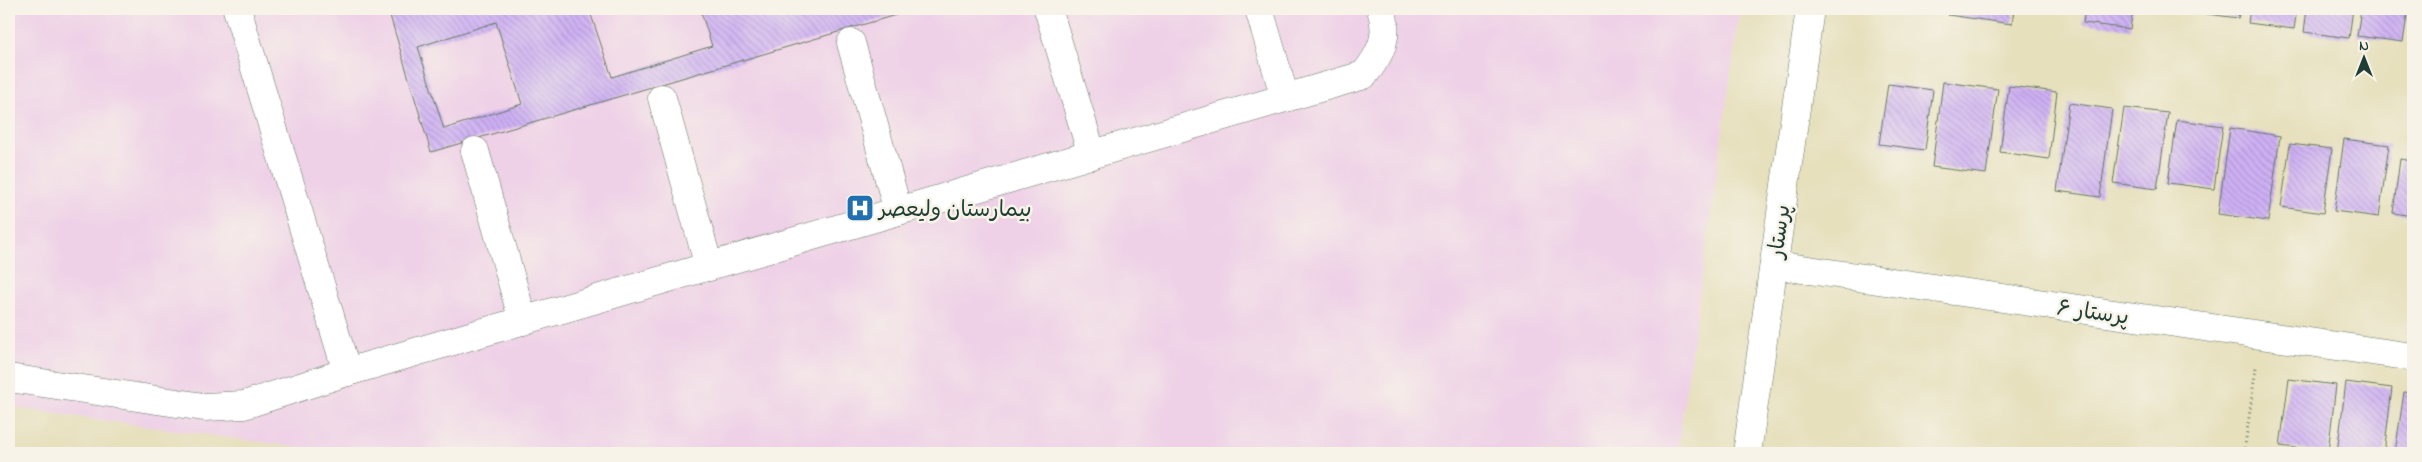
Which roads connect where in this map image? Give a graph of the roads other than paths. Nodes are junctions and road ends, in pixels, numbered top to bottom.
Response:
1 (237, 9) edge
2 (1048, 9) edge
3 (1259, 9) edge
4 (1381, 9) edge
5 (1810, 9) edge
6 (851, 43) dead end
7 (662, 98) dead end
8 (1285, 98) junction
9 (475, 151) dead end
10 (1092, 155) junction
11 (898, 212) junction
12 (1774, 265) junction
13 (709, 267) junction
14 (522, 322) junction
15 (2413, 357) edge
16 (347, 372) junction
17 (9, 378) edge
18 (1747, 453) edge

1 - 16 street
2 - 10 street
3 - 8 street
4 - 8 street
5 - 12 street, پرستار
6 - 11 street
7 - 13 street
8 - 10 street
9 - 14 street
10 - 11 street
11 - 13 street
12 - 15 street, پرستار ۶
12 - 18 street, پرستار
13 - 14 street
14 - 16 street
16 - 17 street

